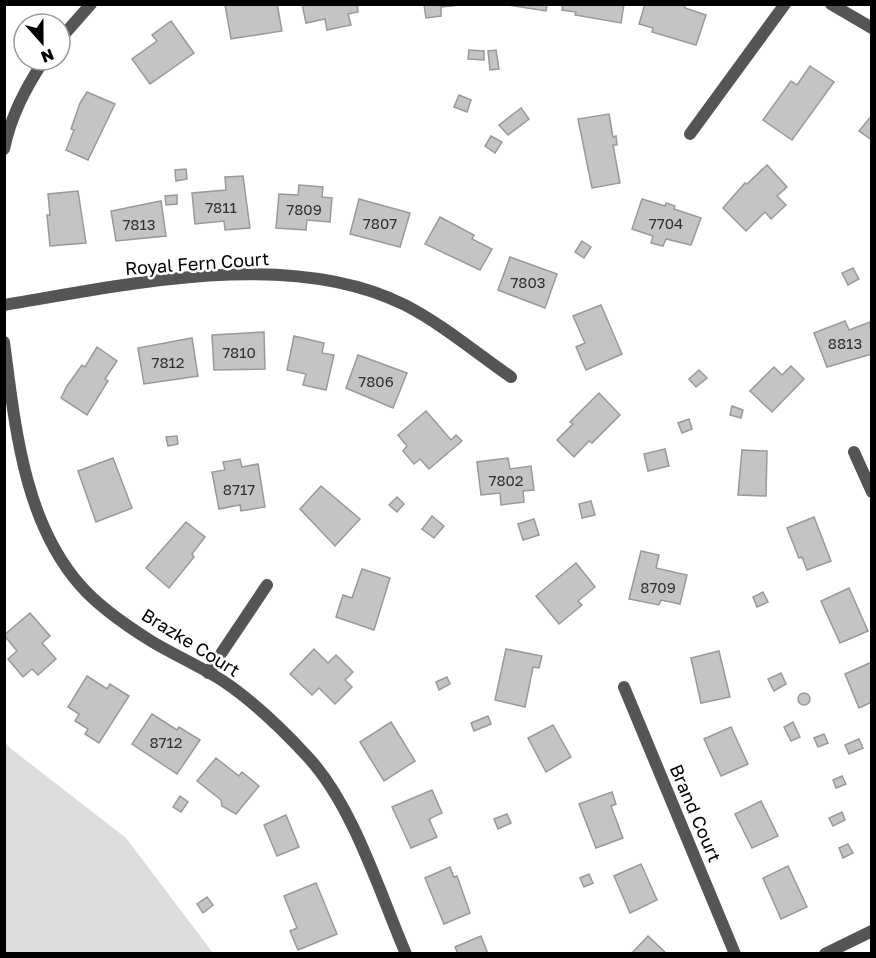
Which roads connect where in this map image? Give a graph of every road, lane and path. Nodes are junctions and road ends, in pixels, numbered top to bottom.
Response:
1 (92, 4) edge
2 (785, 4) edge
3 (831, 4) edge
4 (72, 26) edge
5 (872, 28) edge
6 (36, 72) edge
7 (690, 134) dead end
8 (4, 149) edge
9 (4, 306) edge
10 (4, 342) edge
11 (511, 377) dead end
12 (854, 452) dead end
13 (872, 492) edge
14 (267, 585) dead end
15 (208, 673) junction
16 (624, 687) dead end
17 (872, 931) edge
18 (406, 954) edge
19 (735, 954) edge
20 (825, 954) edge

1 - 4 street
2 - 7 street
3 - 5 street
6 - 8 street
9 - 11 street, Royal Fern Court
10 - 15 street, Brazke Court
12 - 13 street
14 - 15 street
15 - 18 street, Brazke Court
16 - 19 street, Brand Court
17 - 20 street

